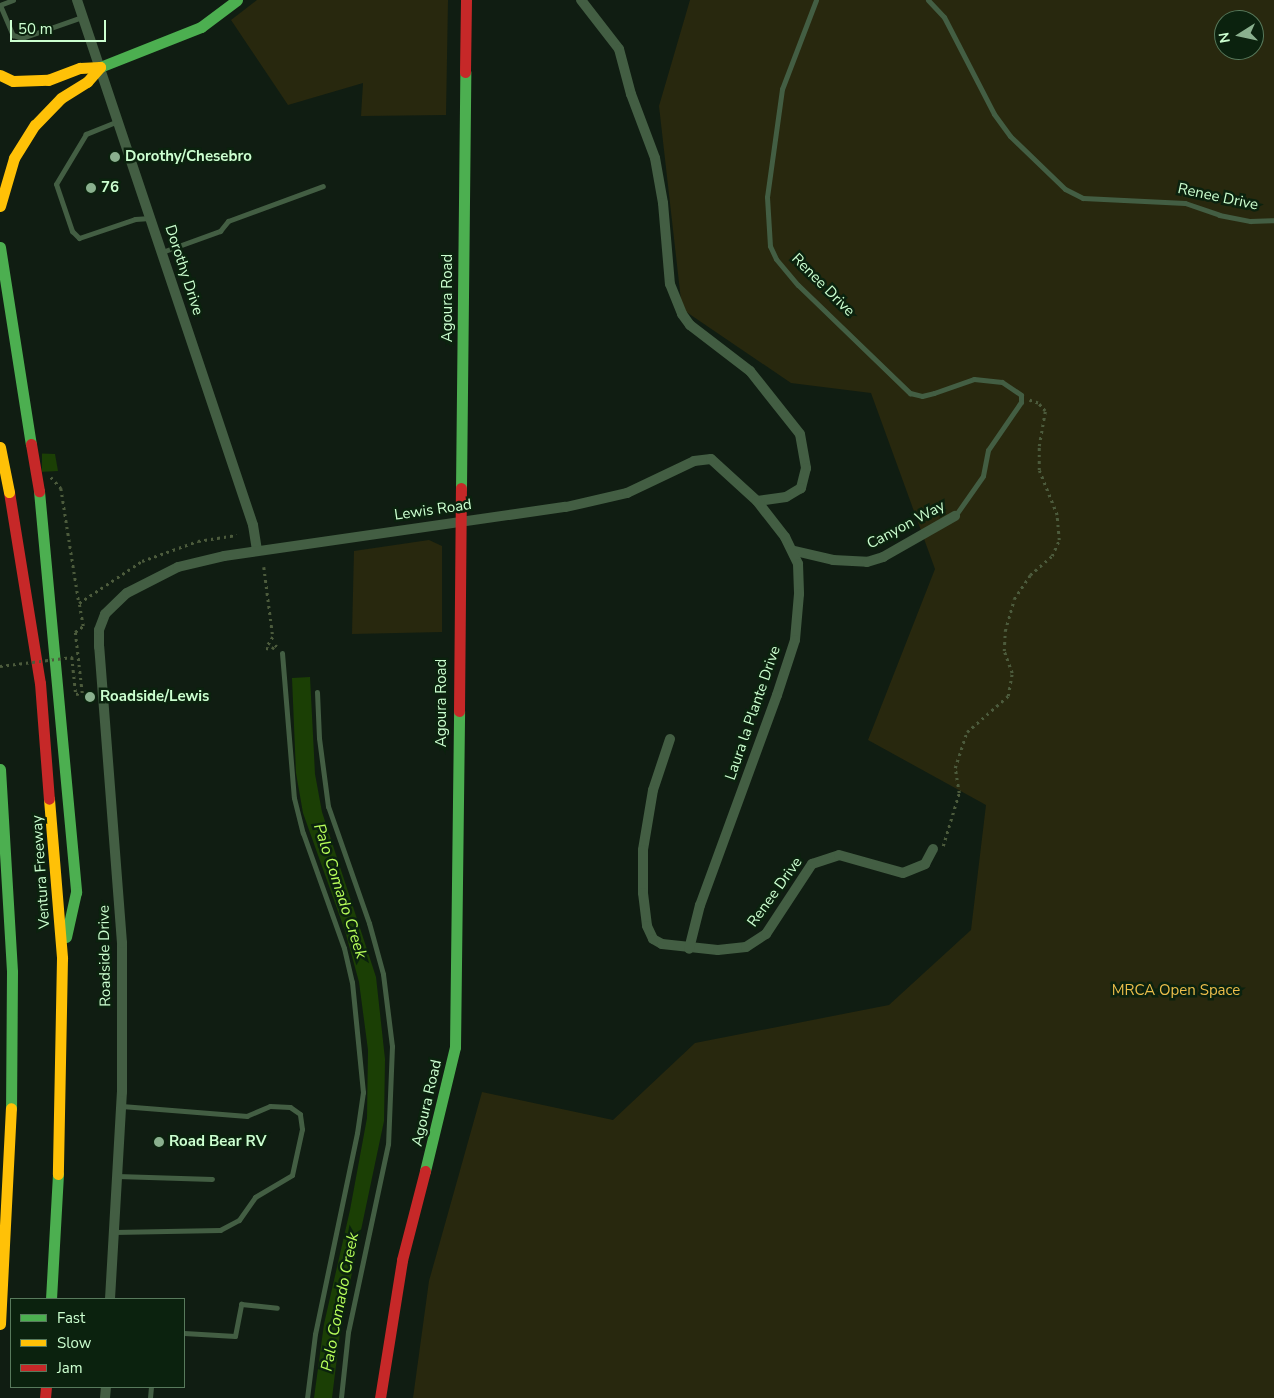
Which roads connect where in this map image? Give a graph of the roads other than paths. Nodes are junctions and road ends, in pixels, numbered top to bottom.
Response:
1 (13, 0) edge
2 (77, 0) edge
3 (237, 0) edge
4 (466, 0) edge
5 (581, 0) edge
6 (816, 0) edge
7 (928, 0) edge
8 (83, 17) junction
9 (100, 67) junction
10 (0, 75) edge
11 (118, 121) junction
12 (323, 186) dead end
13 (0, 206) edge
14 (151, 218) junction
15 (1274, 220) edge
16 (0, 247) edge
17 (162, 252) junction
18 (1022, 398) joint
19 (0, 447) edge
20 (757, 501) junction
21 (955, 516) joint
22 (461, 522) junction
23 (257, 551) junction
24 (795, 551) junction
25 (105, 614) joint
26 (282, 652) road end
27 (317, 692) dead end
28 (670, 739) dead end
29 (0, 769) edge
30 (933, 849) road end
31 (690, 948) junction
32 (62, 958) junction
33 (121, 1106) junction
34 (117, 1176) junction
35 (212, 1179) dead end
36 (114, 1232) junction
37 (51, 1298) edge
38 (110, 1298) edge
39 (277, 1308) dead end
40 (0, 1324) edge
41 (185, 1333) edge
42 (308, 1398) edge
43 (341, 1398) edge
44 (380, 1398) edge

1 - 8 lane
2 - 8 street, Dorothy Drive
3 - 9 main road
4 - 22 main road, Agoura Road
5 - 20 street
6 - 18 lane, Renee Drive
7 - 15 lane, Renee Drive
8 - 9 street, Dorothy Drive
9 - 10 main road
9 - 11 street, Dorothy Drive
9 - 13 main road
11 - 14 street, Dorothy Drive
11 - 14 lane
12 - 17 lane
14 - 17 street, Dorothy Drive
16 - 32 main road, bridge
17 - 23 street, Dorothy Drive
18 - 21 lane, Canyon Way
19 - 32 main road, Ventura Freeway, bridge
20 - 22 street, Lewis Road
20 - 24 street
21 - 24 street, Canyon Way
22 - 23 street, Lewis Road
22 - 44 main road, Agoura Road
23 - 25 street, Lewis Road
24 - 31 street, Laura la Plante Drive
25 - 33 street, Roadside Drive
26 - 42 lane
27 - 43 lane
28 - 31 street, Renee Drive
29 - 40 main road
30 - 31 street, Renee Drive
32 - 37 main road, Ventura Freeway
33 - 34 street, Roadside Drive
33 - 36 lane
34 - 35 lane
34 - 36 street, Roadside Drive
36 - 38 street, Roadside Drive
39 - 41 lane

